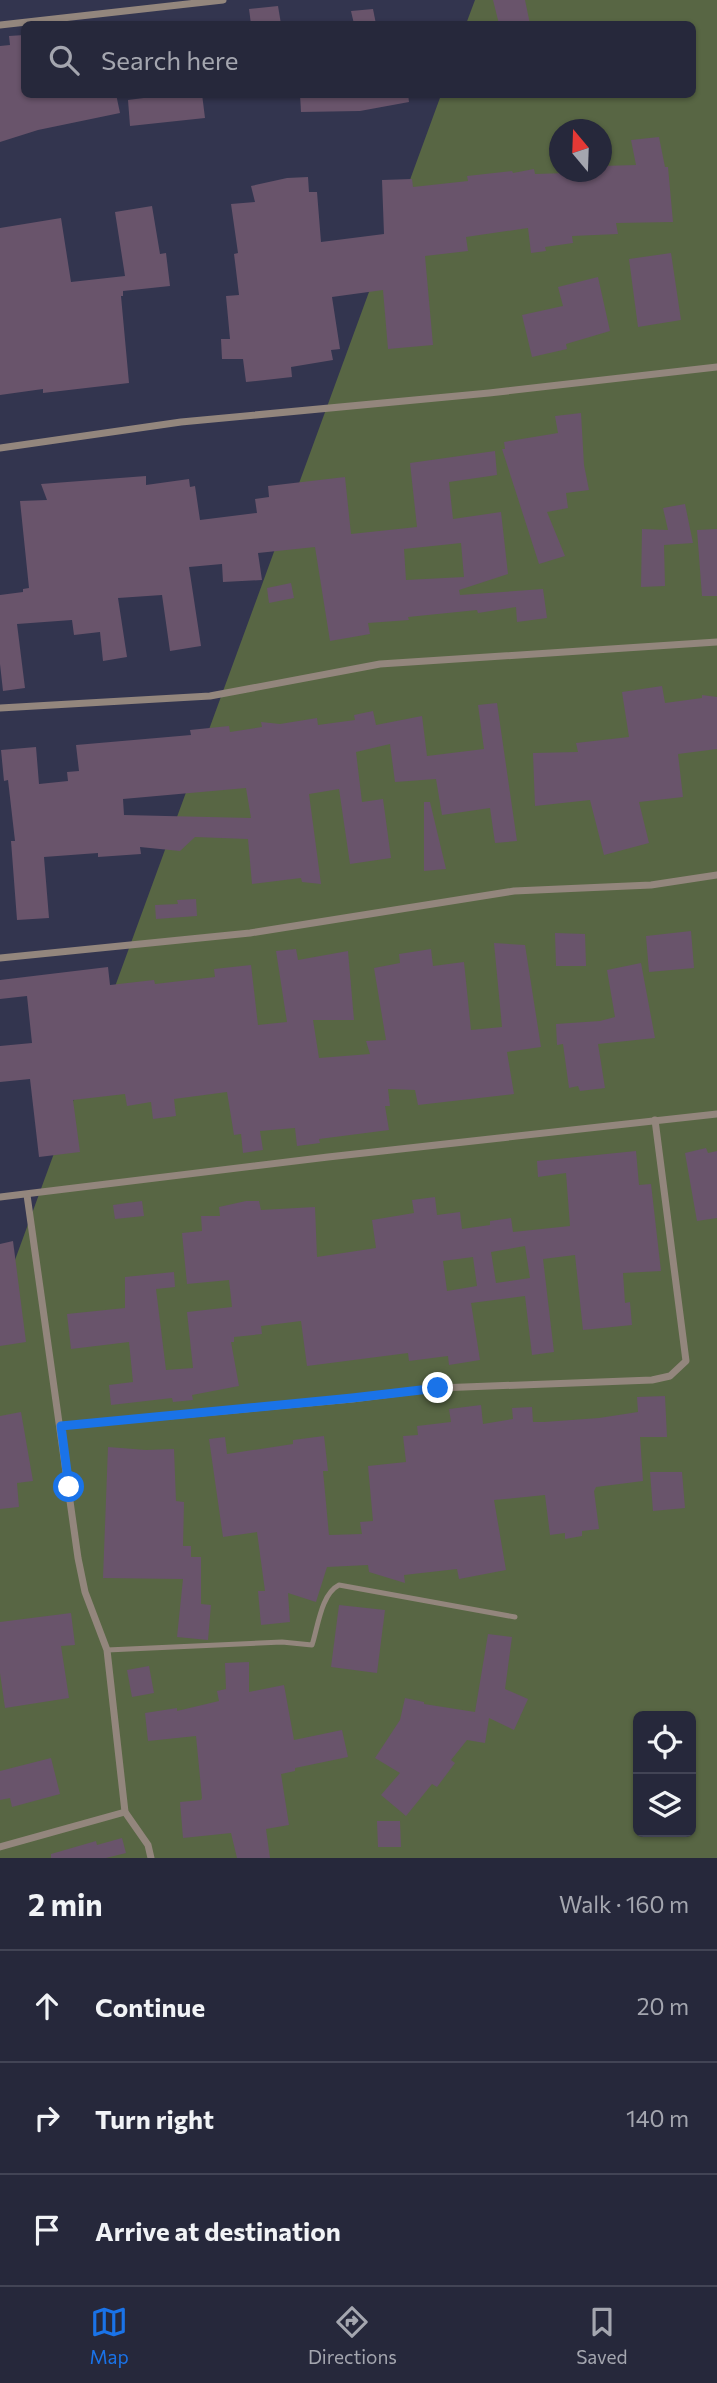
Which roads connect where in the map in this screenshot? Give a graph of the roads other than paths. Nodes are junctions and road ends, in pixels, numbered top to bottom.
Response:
1 (223, 0) edge
2 (28, 21) edge
3 (21, 22) edge
4 (0, 24) edge
5 (717, 367) edge
6 (0, 448) edge
7 (717, 642) edge
8 (0, 708) edge
9 (717, 875) edge
10 (0, 958) edge
11 (717, 1114) edge
12 (655, 1120) junction
13 (27, 1195) junction
14 (0, 1198) edge
15 (61, 1426) junction
16 (515, 1617) dead end
17 (107, 1650) junction
18 (125, 1812) junction
19 (0, 1847) edge
20 (151, 1858) edge

1 - 2 street
3 - 4 street
5 - 6 street
7 - 8 street
9 - 10 street
11 - 12 street
12 - 13 street
12 - 15 street
13 - 14 street
13 - 15 street
15 - 17 street
16 - 17 lane
17 - 18 street
18 - 19 street
18 - 20 street

